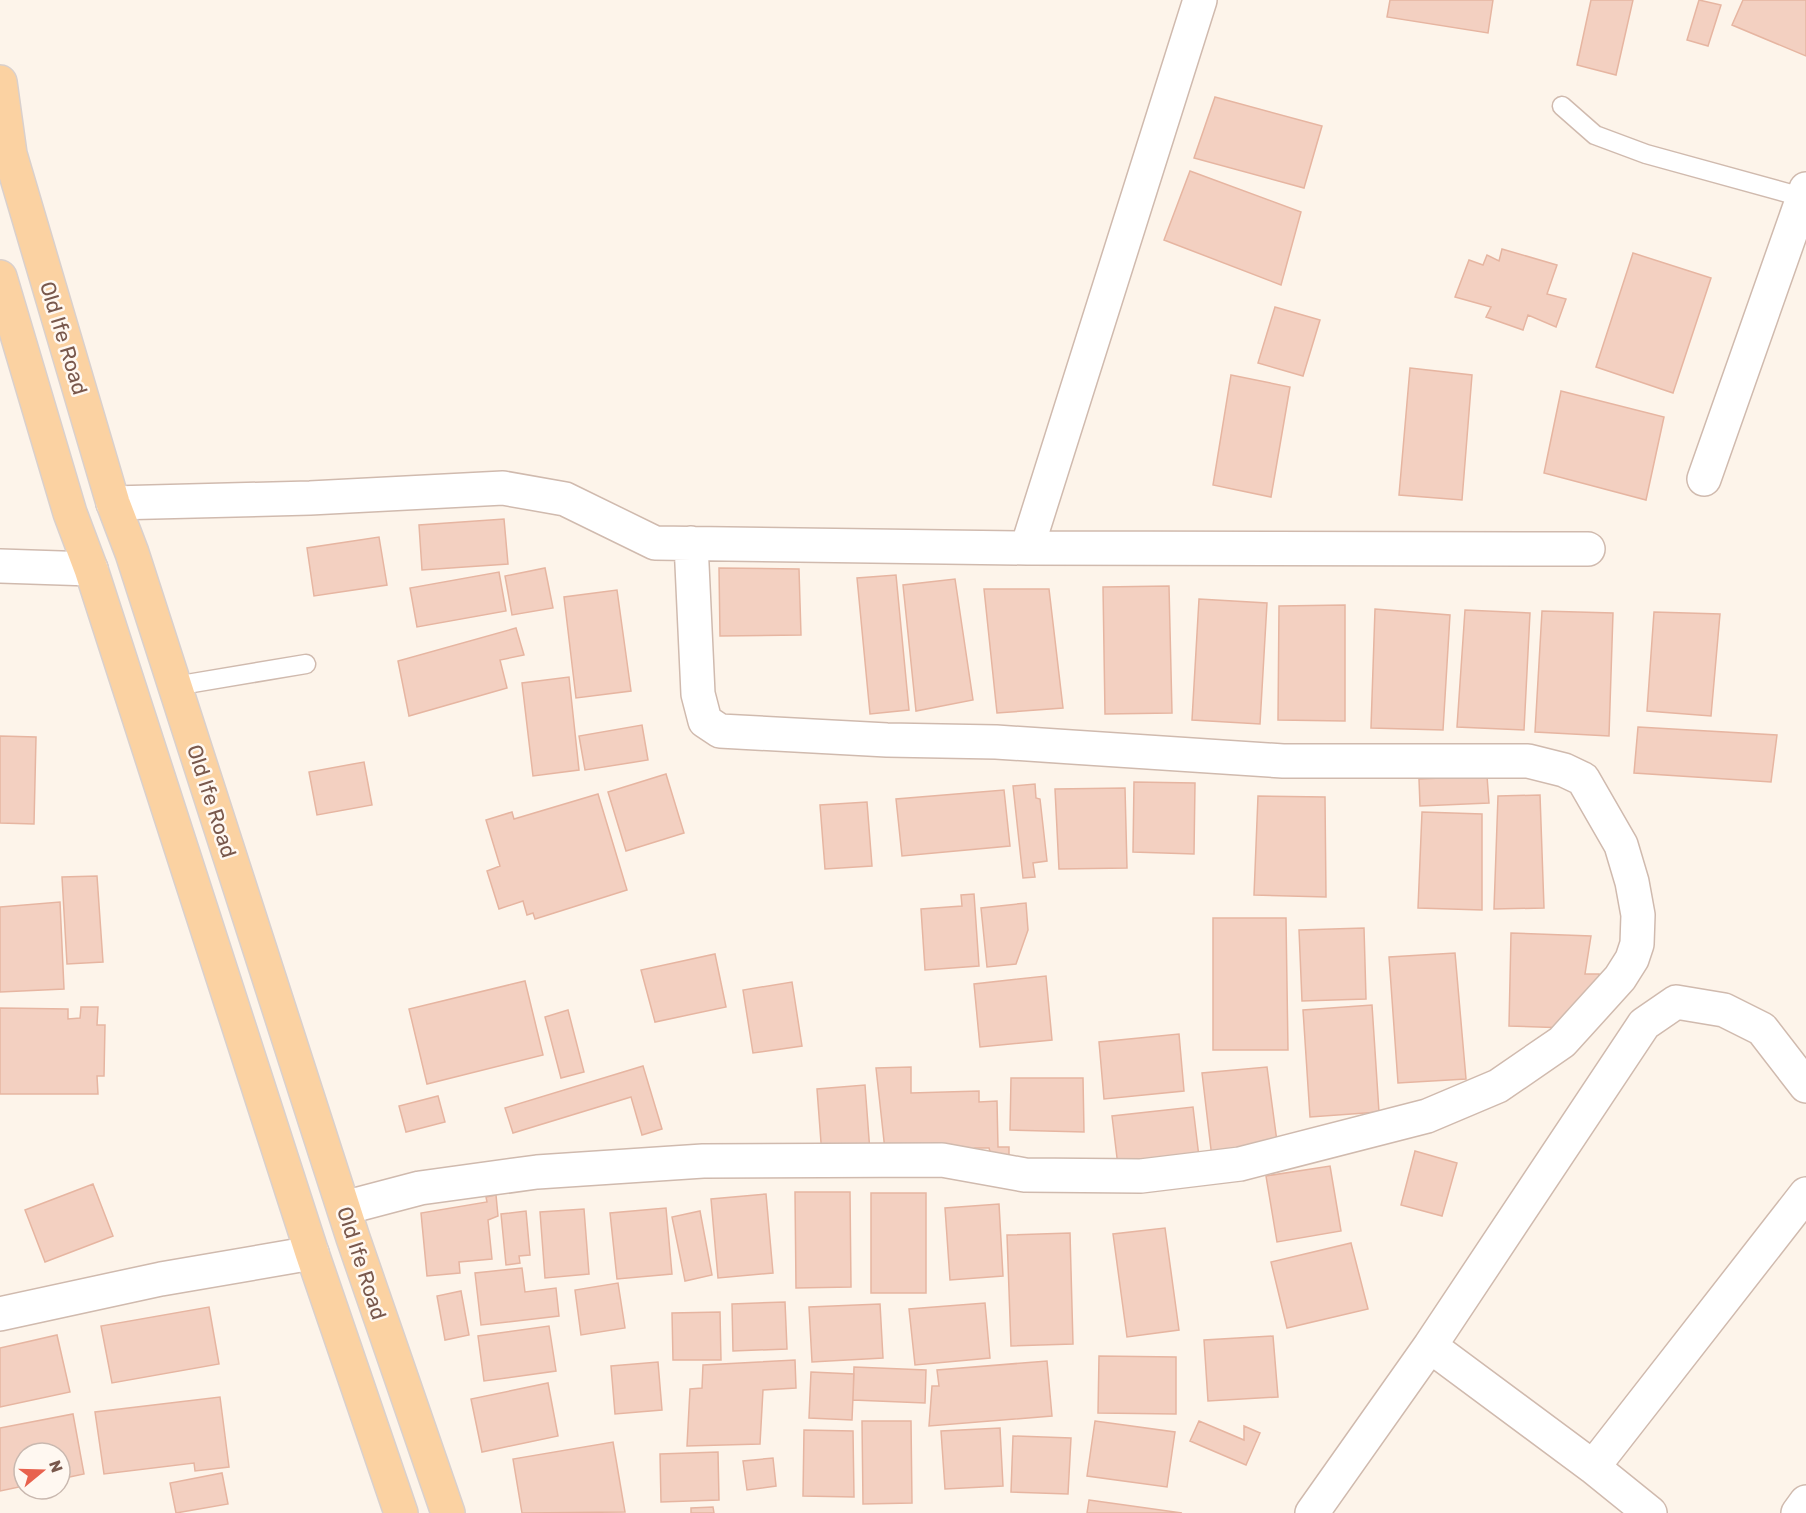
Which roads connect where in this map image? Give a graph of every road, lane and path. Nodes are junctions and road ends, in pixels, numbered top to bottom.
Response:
1 (1200, 0) edge
2 (0, 82) edge
3 (1562, 106) dead end
4 (1804, 193) edge
5 (0, 277) edge
6 (1704, 479) dead end
7 (113, 502) junction
8 (691, 543) junction
9 (1026, 548) junction
10 (1588, 549) dead end
11 (0, 566) edge
12 (91, 569) junction
13 (306, 664) dead end
14 (175, 686) junction
15 (1806, 1086) edge
16 (1806, 1194) edge
17 (344, 1208) junction
18 (312, 1253) junction
19 (0, 1314) edge
20 (388, 1341) junction
21 (1430, 1346) junction
22 (346, 1354) junction
23 (1593, 1467) junction
24 (1806, 1502) edge
25 (400, 1513) edge
26 (448, 1513) edge
27 (1312, 1513) edge
28 (1650, 1513) edge
29 (1798, 1513) edge

1 - 9 street
2 - 7 main road, Old Ife Road
3 - 4 lane
4 - 6 street
5 - 12 main road, Old Ife Road
7 - 8 street
7 - 14 main road, Old Ife Road
8 - 9 street
8 - 17 street
9 - 10 street
11 - 12 street
12 - 18 main road, Old Ife Road
13 - 14 lane
14 - 17 main road, Old Ife Road
15 - 21 street
16 - 23 street
17 - 20 main road, Old Ife Road
18 - 19 street
18 - 22 main road, Old Ife Road
20 - 22 main road
20 - 26 main road, Old Ife Road
21 - 23 street
21 - 27 street
22 - 25 main road, Old Ife Road
23 - 28 street
24 - 29 street

